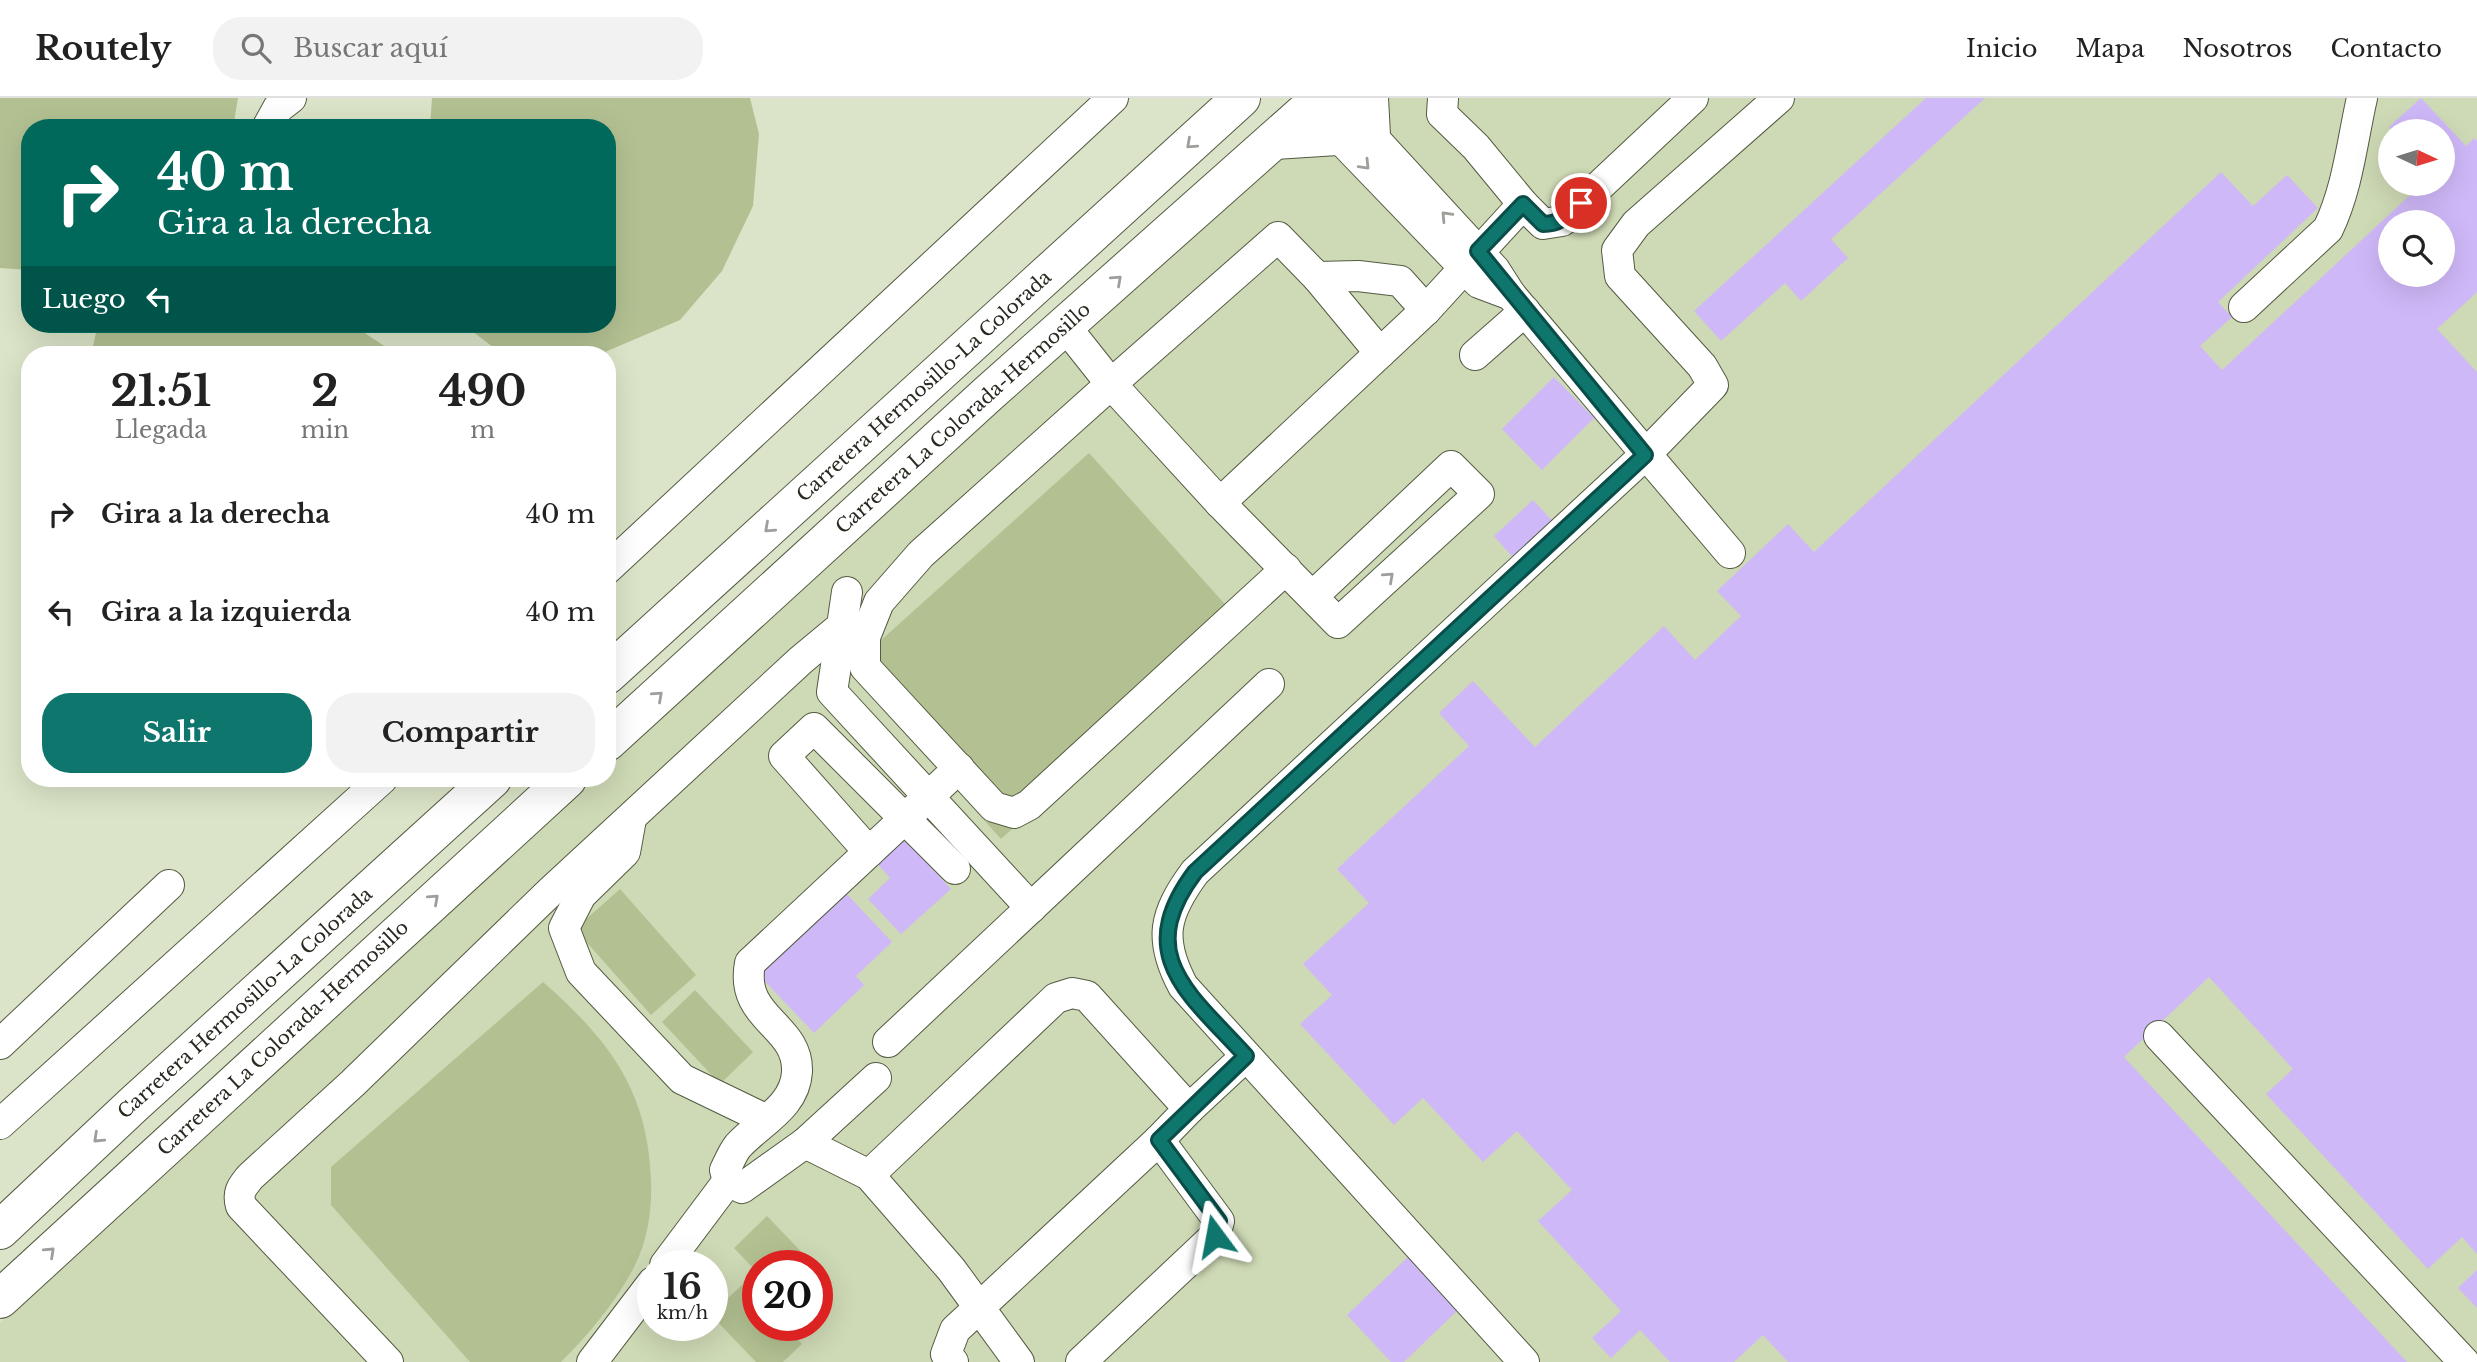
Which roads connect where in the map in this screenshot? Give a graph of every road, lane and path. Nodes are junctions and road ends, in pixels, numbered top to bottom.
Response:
1 (291, 98) edge
2 (1113, 98) edge
3 (1241, 98) edge
4 (1443, 98) edge
5 (1693, 98) edge
6 (1779, 98) edge
7 (2362, 98) edge
8 (1317, 101) edge
9 (272, 119) edge
10 (1359, 123) edge
11 (1274, 140) junction
12 (1523, 204) junction
13 (1471, 259) junction
14 (1317, 277) junction
15 (1518, 303) junction
16 (2244, 307) dead end
17 (1426, 310) junction
18 (1065, 326) junction
19 (1380, 353) junction
20 (1475, 355) dead end
21 (1111, 384) junction
22 (1645, 455) junction
23 (1220, 503) junction
24 (1730, 553) dead end
25 (616, 561) edge
26 (1286, 569) junction
27 (847, 592) dead end
28 (1312, 596) junction
29 (842, 626) junction
30 (616, 667) edge
31 (1269, 684) dead end
32 (616, 734) edge
33 (959, 768) junction
34 (373, 787) edge
35 (483, 787) edge
36 (557, 787) edge
37 (927, 797) junction
38 (631, 819) junction
39 (903, 820) junction
40 (869, 852) junction
41 (955, 869) dead end
42 (169, 885) dead end
43 (1031, 908) junction
44 (2159, 1036) dead end
45 (888, 1042) dead end
46 (0, 1044) edge
47 (1246, 1056) junction
48 (876, 1078) dead end
49 (1189, 1109) junction
50 (767, 1120) junction
51 (0, 1124) edge
52 (1159, 1140) junction
53 (805, 1143) junction
54 (869, 1175) junction
55 (728, 1181) junction
56 (0, 1230) edge
57 (676, 1250) edge
58 (0, 1299) edge
59 (637, 1303) edge
60 (980, 1307) junction
61 (388, 1362) edge
62 (592, 1362) edge
63 (953, 1362) edge
64 (1019, 1362) edge
65 (1081, 1362) edge
66 (1524, 1362) edge
67 (2465, 1362) edge

1 - 9 lane
2 - 25 lane
3 -> 30 highway, Carretera Hermosillo-La Colorada
4 - 12 lane
5 - 12 lane
6 - 22 lane
7 - 16 lane
8 - 10 lane
8 - 11 highway, Carretera La Colorada-Hermosillo
10 - 11 highway
10 - 13 lane
18 -> 11 highway, Carretera La Colorada-Hermosillo
12 - 13 lane
13 - 15 lane
13 - 17 lane
14 - 17 lane
14 - 19 lane
14 - 21 lane
15 - 20 lane
15 - 22 lane
17 - 19 lane
18 - 21 lane
32 -> 18 highway, Carretera La Colorada-Hermosillo
19 - 23 lane
21 - 23 lane
21 - 33 lane
22 - 24 lane
22 - 47 lane
23 - 26 lane
26 - 28 lane
26 - 33 lane
27 - 29 lane
28 -> 28 lane
29 - 37 lane
29 - 38 lane
31 - 43 lane
33 - 37 lane
34 - 51 lane
35 -> 56 highway, Carretera Hermosillo-La Colorada
58 -> 36 highway, Carretera La Colorada-Hermosillo
37 - 39 lane
37 - 43 lane
38 - 50 lane
38 - 61 lane
39 - 40 lane
39 - 40 lane
39 - 41 lane
40 - 50 lane
42 - 46 lane
43 - 45 lane
44 - 67 lane
47 - 49 lane
47 - 66 lane
48 - 53 lane
49 - 52 lane
49 - 54 lane
50 - 55 lane
52 - 60 lane
52 - 65 lane
53 - 54 lane
53 - 55 lane
54 - 60 lane
55 - 57 lane
59 - 62 lane
60 - 63 lane
60 - 64 lane

